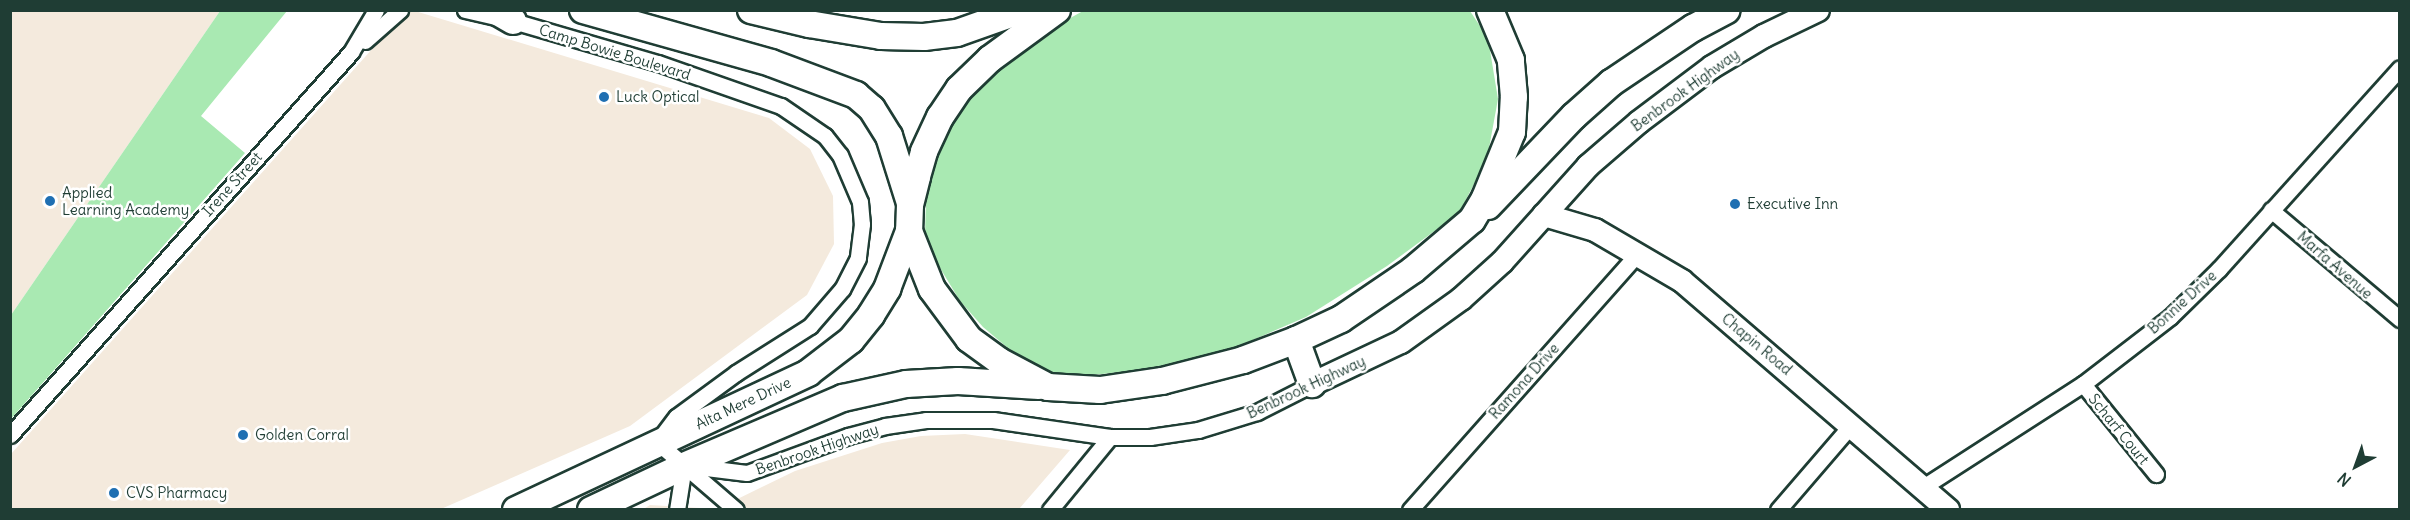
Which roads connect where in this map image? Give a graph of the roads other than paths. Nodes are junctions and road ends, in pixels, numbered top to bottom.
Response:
1 (376, 10) edge
2 (400, 10) edge
3 (465, 10) edge
4 (583, 10) edge
5 (750, 10) edge
6 (1022, 10) edge
7 (1057, 10) edge
8 (1490, 10) edge
9 (1727, 10) edge
10 (1818, 10) edge
11 (507, 14) edge
12 (351, 52) junction
13 (2400, 68) edge
14 (910, 205) junction
15 (2271, 210) junction
16 (1544, 214) junction
17 (1472, 220) junction
18 (909, 231) junction
19 (1638, 253) junction
20 (2400, 319) edge
21 (1296, 340) junction
22 (1312, 384) junction
23 (2083, 384) junction
24 (1048, 387) junction
25 (1852, 424) junction
26 (10, 435) edge
27 (1110, 437) junction
28 (657, 442) junction
29 (684, 466) junction
30 (2156, 474) dead end
31 (1923, 487) junction
32 (516, 510) edge
33 (591, 510) edge
34 (677, 510) edge
35 (736, 510) edge
36 (1050, 510) edge
37 (1410, 510) edge
38 (1778, 510) edge
39 (1948, 510) edge

1 - 12 street, Irene Street
2 - 12 street
3 - 11 street, Camp Bowie Boulevard
4 - 14 main road, Camp Bowie Boulevard
5 - 6 main road
7 - 14 main road
8 - 17 main road
9 - 17 main road
10 - 16 street, Benbrook Highway
11 - 28 street, Camp Bowie Boulevard
12 - 26 street, Irene Street
13 - 15 street, Bonnie Drive
14 - 18 main road
15 - 20 street, Marfa Avenue
15 - 23 street, Bonnie Drive
16 - 19 street, Chapin Road
16 - 22 street, Benbrook Highway
17 - 21 main road
18 - 24 main road
18 - 28 main road, Alta Mere Drive
19 - 25 street, Chapin Road
19 - 37 street, Ramona Drive
21 - 22 main road
21 - 24 main road
22 - 27 street, Benbrook Highway
23 - 30 street, Scharf Court
23 - 31 street, Bonnie Drive
24 - 29 main road
25 - 31 street, Chapin Road
25 - 38 street
27 - 29 street, Benbrook Highway
27 - 36 street
28 - 29 street
28 - 32 main road, Alta Mere Drive
29 - 33 main road
29 - 34 street
29 - 35 street
31 - 39 street, Chapin Road

